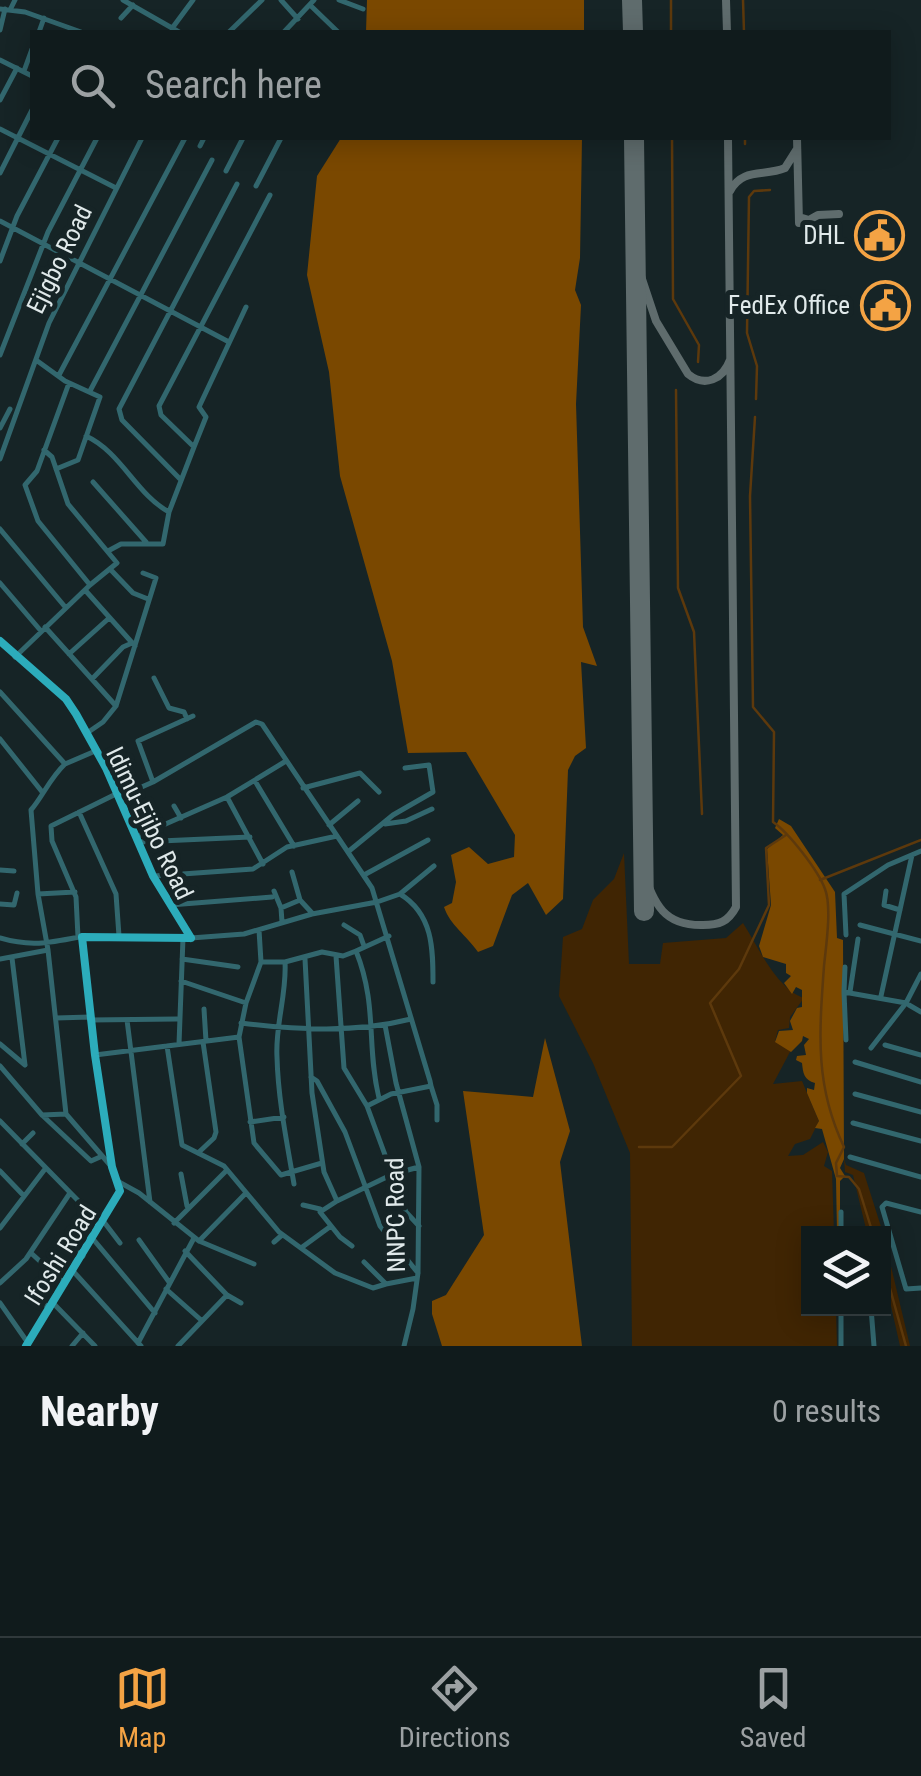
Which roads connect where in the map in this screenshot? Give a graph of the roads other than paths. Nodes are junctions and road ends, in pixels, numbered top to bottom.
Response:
1 (15, 0) edge
2 (123, 0) edge
3 (194, 0) edge
4 (262, 0) edge
5 (281, 0) edge
6 (339, 0) edge
7 (312, 3) edge
8 (132, 4) junction
9 (5, 9) edge
10 (363, 10) dead end
11 (44, 18) junction
12 (121, 18) dead end
13 (298, 19) junction
14 (0, 30) edge
15 (39, 30) edge
16 (76, 30) edge
17 (173, 30) edge
18 (176, 30) edge
19 (231, 30) edge
20 (289, 30) edge
21 (336, 30) edge
22 (30, 52) edge
23 (0, 60) edge
24 (20, 70) junction
25 (30, 75) edge
26 (0, 100) edge
27 (30, 114) edge
28 (0, 129) edge
29 (18, 139) junction
30 (57, 140) edge
31 (96, 140) edge
32 (141, 140) edge
33 (183, 140) edge
34 (203, 140) edge
35 (242, 140) edge
36 (280, 140) edge
37 (200, 146) dead end
38 (49, 154) junction
39 (212, 160) dead end
40 (79, 170) junction
41 (226, 171) dead end
42 (0, 173) edge
43 (237, 184) dead end
44 (256, 186) dead end
45 (116, 188) junction
46 (270, 195) dead end
47 (0, 221) edge
48 (12, 228) junction
49 (42, 244) junction
50 (0, 261) edge
51 (78, 263) junction
52 (110, 279) junction
53 (140, 295) junction
54 (246, 308) dead end
55 (170, 311) junction
56 (202, 327) junction
57 (229, 342) junction
58 (0, 355) edge
59 (36, 360) junction
60 (59, 375) junction
61 (68, 382) junction
62 (90, 391) junction
63 (0, 403) edge
64 (14, 411) junction
65 (0, 428) edge
66 (86, 436) junction
67 (194, 447) junction
68 (44, 450) junction
69 (0, 459) edge
70 (56, 469) junction
71 (180, 479) junction
72 (93, 482) dead end
73 (169, 512) junction
74 (0, 529) edge
75 (146, 542) junction
76 (108, 551) junction
77 (110, 570) junction
78 (143, 573) dead end
79 (0, 583) edge
80 (88, 588) junction
81 (148, 599) junction
82 (66, 608) junction
83 (108, 619) junction
84 (43, 629) junction
85 (0, 643) edge
86 (134, 644) junction
87 (69, 654) junction
88 (16, 656) junction
89 (154, 678) dead end
90 (92, 680) junction
91 (0, 692) edge
92 (116, 706) junction
93 (86, 733) junction
94 (0, 739) edge
95 (93, 752) junction
96 (286, 762) junction
97 (64, 764) junction
98 (406, 768) dead end
99 (255, 781) junction
100 (154, 782) junction
101 (304, 788) junction
102 (44, 792) junction
103 (380, 792) dead end
104 (117, 796) junction
105 (227, 796) junction
106 (358, 802) dead end
107 (174, 806) dead end
108 (432, 809) dead end
109 (78, 812) junction
110 (180, 818) junction
111 (385, 824) junction
112 (329, 825) junction
113 (338, 836) junction
114 (250, 837) junction
115 (428, 840) dead end
116 (139, 845) junction
117 (294, 846) junction
118 (349, 851) junction
119 (921, 852) edge
120 (912, 855) junction
121 (262, 864) junction
122 (434, 866) dead end
123 (0, 870) edge
124 (14, 871) dead end
125 (292, 872) dead end
126 (364, 874) junction
127 (154, 880) junction
128 (886, 891) dead end
129 (74, 892) junction
130 (16, 893) dead end
131 (38, 894) junction
132 (400, 894) junction
133 (300, 900) junction
134 (377, 902) junction
135 (0, 904) edge
136 (170, 905) junction
137 (281, 908) junction
138 (899, 913) junction
139 (312, 914) junction
140 (282, 922) junction
141 (344, 924) dead end
142 (862, 926) dead end
143 (259, 930) junction
144 (846, 935) dead end
145 (894, 935) junction
146 (119, 936) junction
147 (389, 936) junction
148 (80, 937) junction
149 (0, 938) edge
150 (187, 938) junction
151 (858, 939) dead end
152 (921, 941) edge
153 (364, 946) junction
154 (48, 948) junction
155 (356, 951) junction
156 (336, 956) junction
157 (12, 958) junction
158 (0, 959) edge
159 (182, 959) junction
160 (305, 959) junction
161 (262, 962) junction
162 (286, 962) junction
163 (238, 967) dead end
164 (845, 967) dead end
165 (921, 974) edge
166 (181, 980) junction
167 (433, 982) dead end
168 (847, 992) junction
169 (880, 996) junction
170 (246, 1003) junction
171 (908, 1004) junction
172 (204, 1009) dead end
173 (921, 1012) edge
174 (56, 1018) junction
175 (90, 1019) junction
176 (177, 1019) junction
177 (410, 1019) junction
178 (127, 1020) junction
179 (241, 1022) junction
180 (385, 1026) junction
181 (280, 1027) junction
182 (373, 1027) junction
183 (341, 1028) junction
184 (309, 1029) junction
185 (240, 1037) junction
186 (846, 1040) dead end
187 (205, 1042) junction
188 (0, 1044) edge
189 (179, 1044) junction
190 (885, 1045) dead end
191 (167, 1046) junction
192 (871, 1048) dead end
193 (129, 1051) junction
194 (95, 1054) junction
195 (921, 1056) edge
196 (855, 1062) dead end
197 (0, 1066) edge
198 (311, 1078) junction
199 (921, 1082) edge
200 (431, 1086) junction
201 (398, 1092) junction
202 (855, 1094) dead end
203 (379, 1098) junction
204 (367, 1106) junction
205 (921, 1112) edge
206 (66, 1114) junction
207 (42, 1115) junction
208 (284, 1117) junction
209 (436, 1120) dead end
210 (0, 1121) edge
211 (250, 1122) junction
212 (853, 1123) dead end
213 (34, 1134) dead end
214 (921, 1141) edge
215 (22, 1144) junction
216 (198, 1153) junction
217 (100, 1156) junction
218 (850, 1157) dead end
219 (323, 1162) junction
220 (112, 1167) junction
221 (418, 1167) junction
222 (45, 1168) junction
223 (227, 1170) junction
224 (0, 1171) edge
225 (292, 1172) junction
226 (181, 1174) dead end
227 (393, 1174) junction
228 (921, 1178) edge
229 (119, 1182) junction
230 (294, 1184) dead end
231 (365, 1189) junction
232 (70, 1193) junction
233 (246, 1193) junction
234 (24, 1196) junction
235 (337, 1201) junction
236 (150, 1202) junction
237 (303, 1205) dead end
238 (188, 1207) junction
239 (320, 1209) junction
240 (841, 1212) dead end
241 (921, 1212) edge
242 (2, 1223) edge
243 (174, 1223) junction
244 (103, 1224) junction
245 (330, 1226) junction
246 (419, 1226) junction
247 (841, 1226) edge
248 (282, 1235) junction
249 (93, 1239) junction
250 (62, 1240) dead end
251 (139, 1240) dead end
252 (196, 1240) junction
253 (274, 1242) dead end
254 (120, 1243) dead end
255 (352, 1246) dead end
256 (300, 1249) junction
257 (186, 1251) junction
258 (30, 1253) junction
259 (83, 1256) junction
260 (364, 1262) dead end
261 (254, 1264) dead end
262 (74, 1271) junction
263 (418, 1275) junction
264 (0, 1284) edge
265 (65, 1284) junction
266 (386, 1284) junction
267 (168, 1285) junction
268 (26, 1288) dead end
269 (921, 1288) edge
270 (227, 1294) junction
271 (0, 1303) edge
272 (241, 1303) dead end
273 (52, 1306) junction
274 (155, 1313) junction
275 (841, 1316) edge
276 (871, 1316) edge
277 (202, 1320) junction
278 (83, 1333) junction
279 (30, 1344) edge
280 (140, 1344) edge
281 (407, 1345) edge
282 (72, 1346) edge
283 (95, 1346) edge
284 (178, 1346) edge
285 (841, 1346) edge
286 (874, 1346) edge

1 - 9 street
2 - 8 street
3 - 18 street
4 - 19 street
5 - 13 street
6 - 10 street
7 - 13 street
7 - 21 street
8 - 12 street
8 - 17 street
9 - 11 street
9 - 14 street
11 - 15 street
11 - 16 street
13 - 20 street
22 - 24 street
23 - 24 street
24 - 25 street
24 - 26 street
27 - 29 street
28 - 29 street
29 - 38 street
29 - 42 street
30 - 38 street
31 - 40 street
32 - 45 street, Ejigbo Road
33 - 52 street
34 - 37 street
35 - 41 street
36 - 44 street
38 - 40 street
38 - 48 street
39 - 53 street
40 - 45 street
40 - 49 street
43 - 55 street
45 - 51 street, Ejigbo Road
46 - 56 street
47 - 48 street
48 - 49 street
48 - 50 street
49 - 51 street
49 - 58 street
51 - 52 street
51 - 59 street, Ejigbo Road
52 - 53 street
52 - 60 street
53 - 55 street
53 - 62 street
54 - 57 street
55 - 56 street
55 - 71 street
56 - 57 street
56 - 67 street
57 - 67 street
59 - 60 street
59 - 64 street, Ejigbo Road
60 - 61 street
61 - 62 street
61 - 68 street
62 - 66 street
63 - 64 street
64 - 65 street
64 - 69 street, Ejigbo Road
66 - 70 street
66 - 73 street
67 - 71 street
68 - 70 street
68 - 80 street
70 - 76 street
71 - 73 street
72 - 75 street
73 - 75 street
74 - 82 street
75 - 76 street
76 - 77 street
77 - 80 street
77 - 81 street
78 - 81 street
79 - 84 street
80 - 82 street
80 - 83 street
81 - 86 street
82 - 84 street
83 - 86 street
83 - 87 street
84 - 87 street
84 - 88 street
85 - 88 main road, Idimu-Ejibo Road
86 - 90 street
86 - 92 street
87 - 90 street
88 - 93 main road, Idimu-Ejibo Road
88 - 95 main road, Idimu-Ejibo Road
89 - 100 street
90 - 92 street
91 - 97 street
92 - 93 street
93 - 104 main road, Idimu-Ejibo Road
94 - 102 street
95 - 97 street
95 - 104 main road, Idimu-Ejibo Road
96 - 99 street
96 - 100 street
96 - 101 street
97 - 102 street
98 - 111 street
99 - 105 street
99 - 117 street
100 - 104 street
101 - 103 street
101 - 112 street
102 - 131 street
104 - 109 street
104 - 116 main road, Idimu-Ejibo Road
104 - 116 main road, Idimu-Ejibo Road
105 - 110 street
105 - 114 street
106 - 112 street
107 - 110 street
108 - 111 street
109 - 129 street
109 - 146 street
110 - 116 street
111 - 118 street
112 - 113 street
113 - 117 street
113 - 118 street
114 - 116 street
114 - 121 street
115 - 126 street
116 - 127 main road, Idimu-Ejibo Road
117 - 121 street
118 - 126 street
119 - 120 street
120 - 138 street
120 - 144 street
121 - 127 street
122 - 132 street
123 - 124 street
125 - 133 street
126 - 134 street
127 - 136 main road, Idimu-Ejibo Road
127 - 150 main road, Idimu-Ejibo Road
128 - 138 street
129 - 131 street
129 - 148 street
130 - 135 street
131 - 154 street
132 - 134 street
132 - 167 street
133 - 137 street
133 - 139 street
134 - 139 street
134 - 147 street
136 - 137 street
136 - 150 main road, Idimu-Ejibo Road
137 - 140 street
138 - 145 street
139 - 140 street
140 - 143 street
141 - 153 street
142 - 145 street
143 - 150 street
143 - 161 street
145 - 152 street
145 - 169 street
146 - 148 main road, Idimu-Ejibo Road
146 - 150 main road, Idimu-Ejibo Road
147 - 153 street
147 - 177 street
148 - 154 street
148 - 175 main road
149 - 154 street
150 - 159 street
151 - 168 street
153 - 155 street
154 - 157 street
154 - 174 street
155 - 156 street
155 - 182 street
156 - 160 street
156 - 183 street
157 - 158 street
157 - 188 street
159 - 163 street
159 - 166 street
160 - 162 street
160 - 184 street
161 - 162 street
161 - 170 street
162 - 181 street
164 - 168 street
165 - 171 street
166 - 170 street
166 - 176 street
168 - 169 street
168 - 186 street
169 - 171 street
170 - 179 street
171 - 173 street
171 - 192 street
172 - 187 street
174 - 175 street
174 - 206 street
175 - 178 street
175 - 194 main road
176 - 178 street
176 - 189 street
177 - 180 street
177 - 200 street
178 - 193 street
179 - 181 street
179 - 185 street
180 - 182 street
180 - 201 street, NNPC Road
181 - 184 street
181 - 208 street
182 - 183 street
182 - 203 street
183 - 184 street
183 - 204 street
184 - 198 street
185 - 187 street
185 - 211 street
187 - 189 street
187 - 216 street
189 - 191 street
190 - 195 street
191 - 193 street
191 - 216 street
193 - 194 street
193 - 236 street
194 - 220 main road
196 - 199 street
197 - 207 street
198 - 219 street
198 - 231 street
200 - 201 street
200 - 209 street
201 - 203 street
201 - 221 street, NNPC Road
202 - 205 street
203 - 204 street
204 - 227 street
206 - 207 street
206 - 217 street
207 - 217 street
208 - 211 street
208 - 225 street
210 - 215 street
211 - 225 street
212 - 214 street
213 - 215 street
215 - 222 street
216 - 223 street
217 - 220 street
218 - 228 street
219 - 225 street
219 - 235 street
220 - 229 main road
221 - 227 street
221 - 246 street, NNPC Road
222 - 232 street
222 - 234 street
223 - 233 street
223 - 238 street
224 - 234 street
225 - 230 street
226 - 238 street
227 - 231 street
227 - 246 street
229 - 236 street
229 - 244 main road, Ifoshi Road
231 - 235 street
231 - 263 street
232 - 244 street
232 - 258 street
233 - 248 street
233 - 252 street
234 - 242 street
235 - 239 street
236 - 243 street
237 - 239 street
238 - 243 street
239 - 245 street
240 - 247 street
241 - 269 street
243 - 252 street
244 - 249 main road, Ifoshi Road
244 - 254 street
245 - 255 street
245 - 256 street
246 - 263 street, NNPC Road
248 - 253 street
248 - 256 street
249 - 259 main road, Ifoshi Road
249 - 274 street
250 - 259 street
251 - 267 street
252 - 257 street
252 - 261 street
256 - 266 street
257 - 267 street
257 - 270 street
258 - 264 street
258 - 265 street
259 - 262 main road, Ifoshi Road
260 - 266 street
262 - 265 main road, Ifoshi Road
262 - 280 street
263 - 266 street
263 - 281 street, NNPC Road
265 - 273 main road, Ifoshi Road
267 - 274 street
267 - 277 street
268 - 273 street
270 - 272 street
270 - 277 street
271 - 279 street
273 - 278 street
273 - 279 main road, Ifoshi Road
274 - 280 street
275 - 285 street
276 - 286 street
277 - 284 street
278 - 282 street
278 - 283 street

